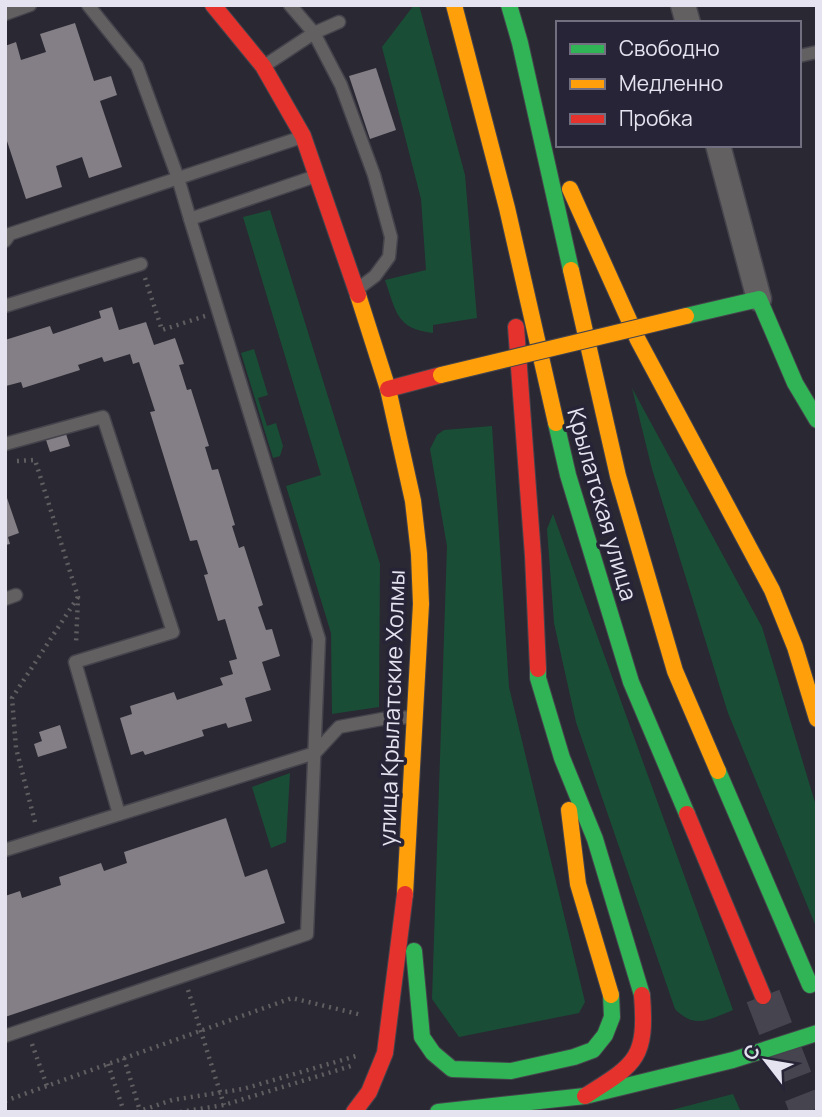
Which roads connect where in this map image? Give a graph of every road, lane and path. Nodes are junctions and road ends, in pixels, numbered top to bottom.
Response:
1 (30, 5) edge
2 (88, 5) edge
3 (213, 5) edge
4 (290, 5) edge
5 (454, 5) edge
6 (509, 5) edge
7 (5, 14) edge
8 (340, 22) dead end
9 (314, 33) junction
10 (520, 43) junction
11 (263, 66) junction
12 (303, 136) junction
13 (719, 147) edge
14 (318, 176) junction
15 (178, 178) junction
16 (507, 208) junction
17 (190, 219) junction
18 (7, 234) edge
19 (141, 264) joint
20 (356, 290) junction
21 (759, 299) junction
22 (5, 306) edge
23 (219, 312) junction
24 (388, 389) junction
25 (817, 420) edge
26 (5, 444) edge
27 (5, 462) edge
28 (78, 597) junction
29 (75, 662) junction
30 (415, 717) junction
31 (817, 719) edge
32 (315, 752) junction
33 (562, 758) junction
34 (119, 814) junction
35 (40, 839) junction
36 (5, 850) edge
37 (408, 874) junction
38 (184, 976) junction
39 (810, 985) dead end
40 (763, 996) tunnel mouth
41 (368, 1017) dead end
42 (26, 1029) junction
43 (202, 1030) junction
44 (817, 1033) edge
45 (5, 1036) edge
46 (365, 1054) dead end
47 (124, 1058) junction
48 (108, 1064) junction
49 (47, 1086) junction
50 (220, 1093) junction
51 (585, 1096) junction
52 (5, 1101) edge
53 (224, 1105) dead end
54 (139, 1111) edge
55 (124, 1112) edge
56 (354, 1112) edge
57 (438, 1112) edge

1 - 7 lane
2 - 15 lane
3 - 11 main road, улица Крылатские Холмы
4 - 9 lane
5 - 16 main road, Крылатская улица
6 - 10 main road, Крылатская улица
8 - 9 lane
9 - 11 lane
9 - 20 lane
10 - 31 main road
10 - 39 main road, Крылатская улица
11 - 12 main road, улица Крылатские Холмы
12 - 14 main road, улица Крылатские Холмы
12 - 15 lane
13 - 21 street
14 - 17 lane
14 - 20 main road, улица Крылатские Холмы
15 - 17 lane
15 - 18 lane
16 - 33 main road
16 - 40 main road, Крылатская улица
17 - 23 lane
19 - 22 lane
19 - 23 path
20 - 24 main road, улица Крылатские Холмы
21 - 24 main road, bridge
21 - 25 main road
23 - 32 lane
24 - 30 main road, улица Крылатские Холмы
26 - 29 lane
27 - 28 path
28 - 29 path
28 - 35 path
29 - 34 lane
30 - 32 lane
30 - 37 main road, улица Крылатские Холмы
32 - 34 lane
32 - 38 lane
33 - 37 main road
33 - 51 main road
34 - 35 lane
35 - 36 lane
37 - 56 main road, улица Крылатские Холмы
38 - 42 lane
38 - 43 path
41 - 43 path
42 - 45 lane
42 - 49 path
43 - 47 path
43 - 50 path
44 - 51 main road
46 - 50 path
47 - 48 path
47 - 54 path
48 - 49 path
48 - 55 path
49 - 52 path
50 - 53 path
50 - 54 path
51 - 57 main road

